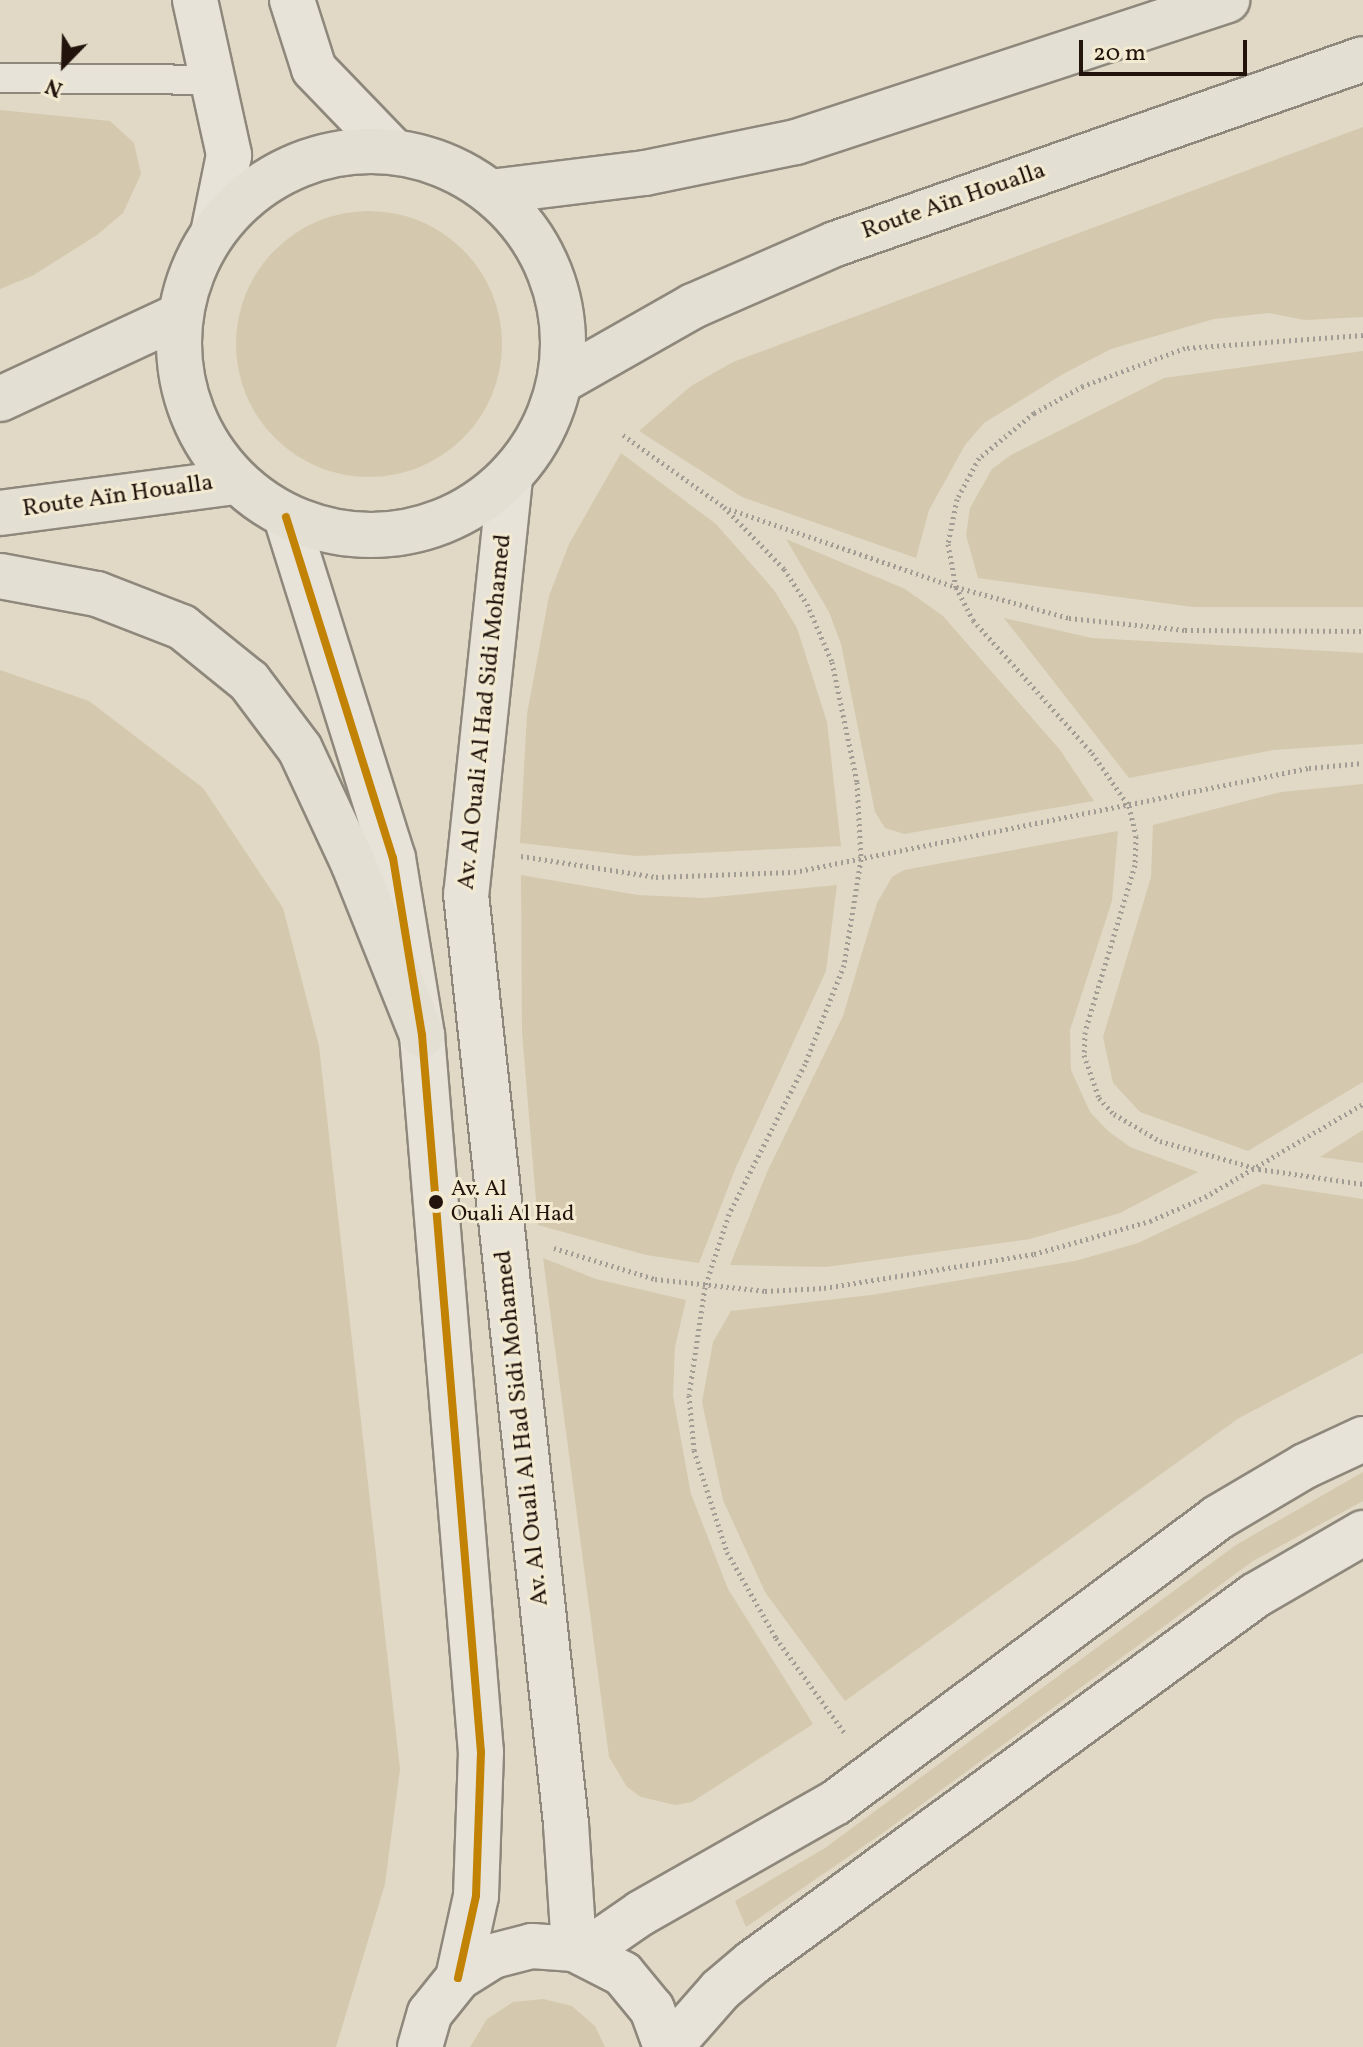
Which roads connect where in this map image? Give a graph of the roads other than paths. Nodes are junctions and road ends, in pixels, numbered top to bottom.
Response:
1 (195, 0) edge
2 (292, 0) edge
3 (1227, 0) edge
4 (1363, 59) edge
5 (0, 78) edge
6 (211, 80) junction
7 (394, 152) junction
8 (490, 192) junction
9 (214, 229) junction
10 (179, 316) junction
11 (561, 381) junction
12 (0, 399) edge
13 (510, 478) junction
14 (236, 482) junction
15 (0, 513) edge
16 (286, 517) junction
17 (0, 576) edge
18 (422, 1035) junction
19 (1363, 1439) edge
20 (1363, 1533) edge
21 (579, 1951) junction
22 (458, 1978) junction
23 (420, 2047) edge
24 (668, 2047) edge

1 - 6 street
2 - 7 street
3 - 8 highway
4 - 11 highway, Route Aïn Houalla
5 - 6 lane
6 - 9 street
7 - 8 highway
7 - 9 highway
8 - 11 highway
9 - 10 highway
10 - 12 highway
10 - 14 highway
11 - 13 highway
13 - 16 highway
13 - 21 street, Av. Al Ouali Al Had Sidi Mohamed
14 - 15 highway, Route Aïn Houalla
14 - 16 highway
16 - 18 street
17 - 18 highway
18 - 22 street
19 - 21 street
20 - 24 street
21 - 22 street
21 - 24 street
22 - 23 street

